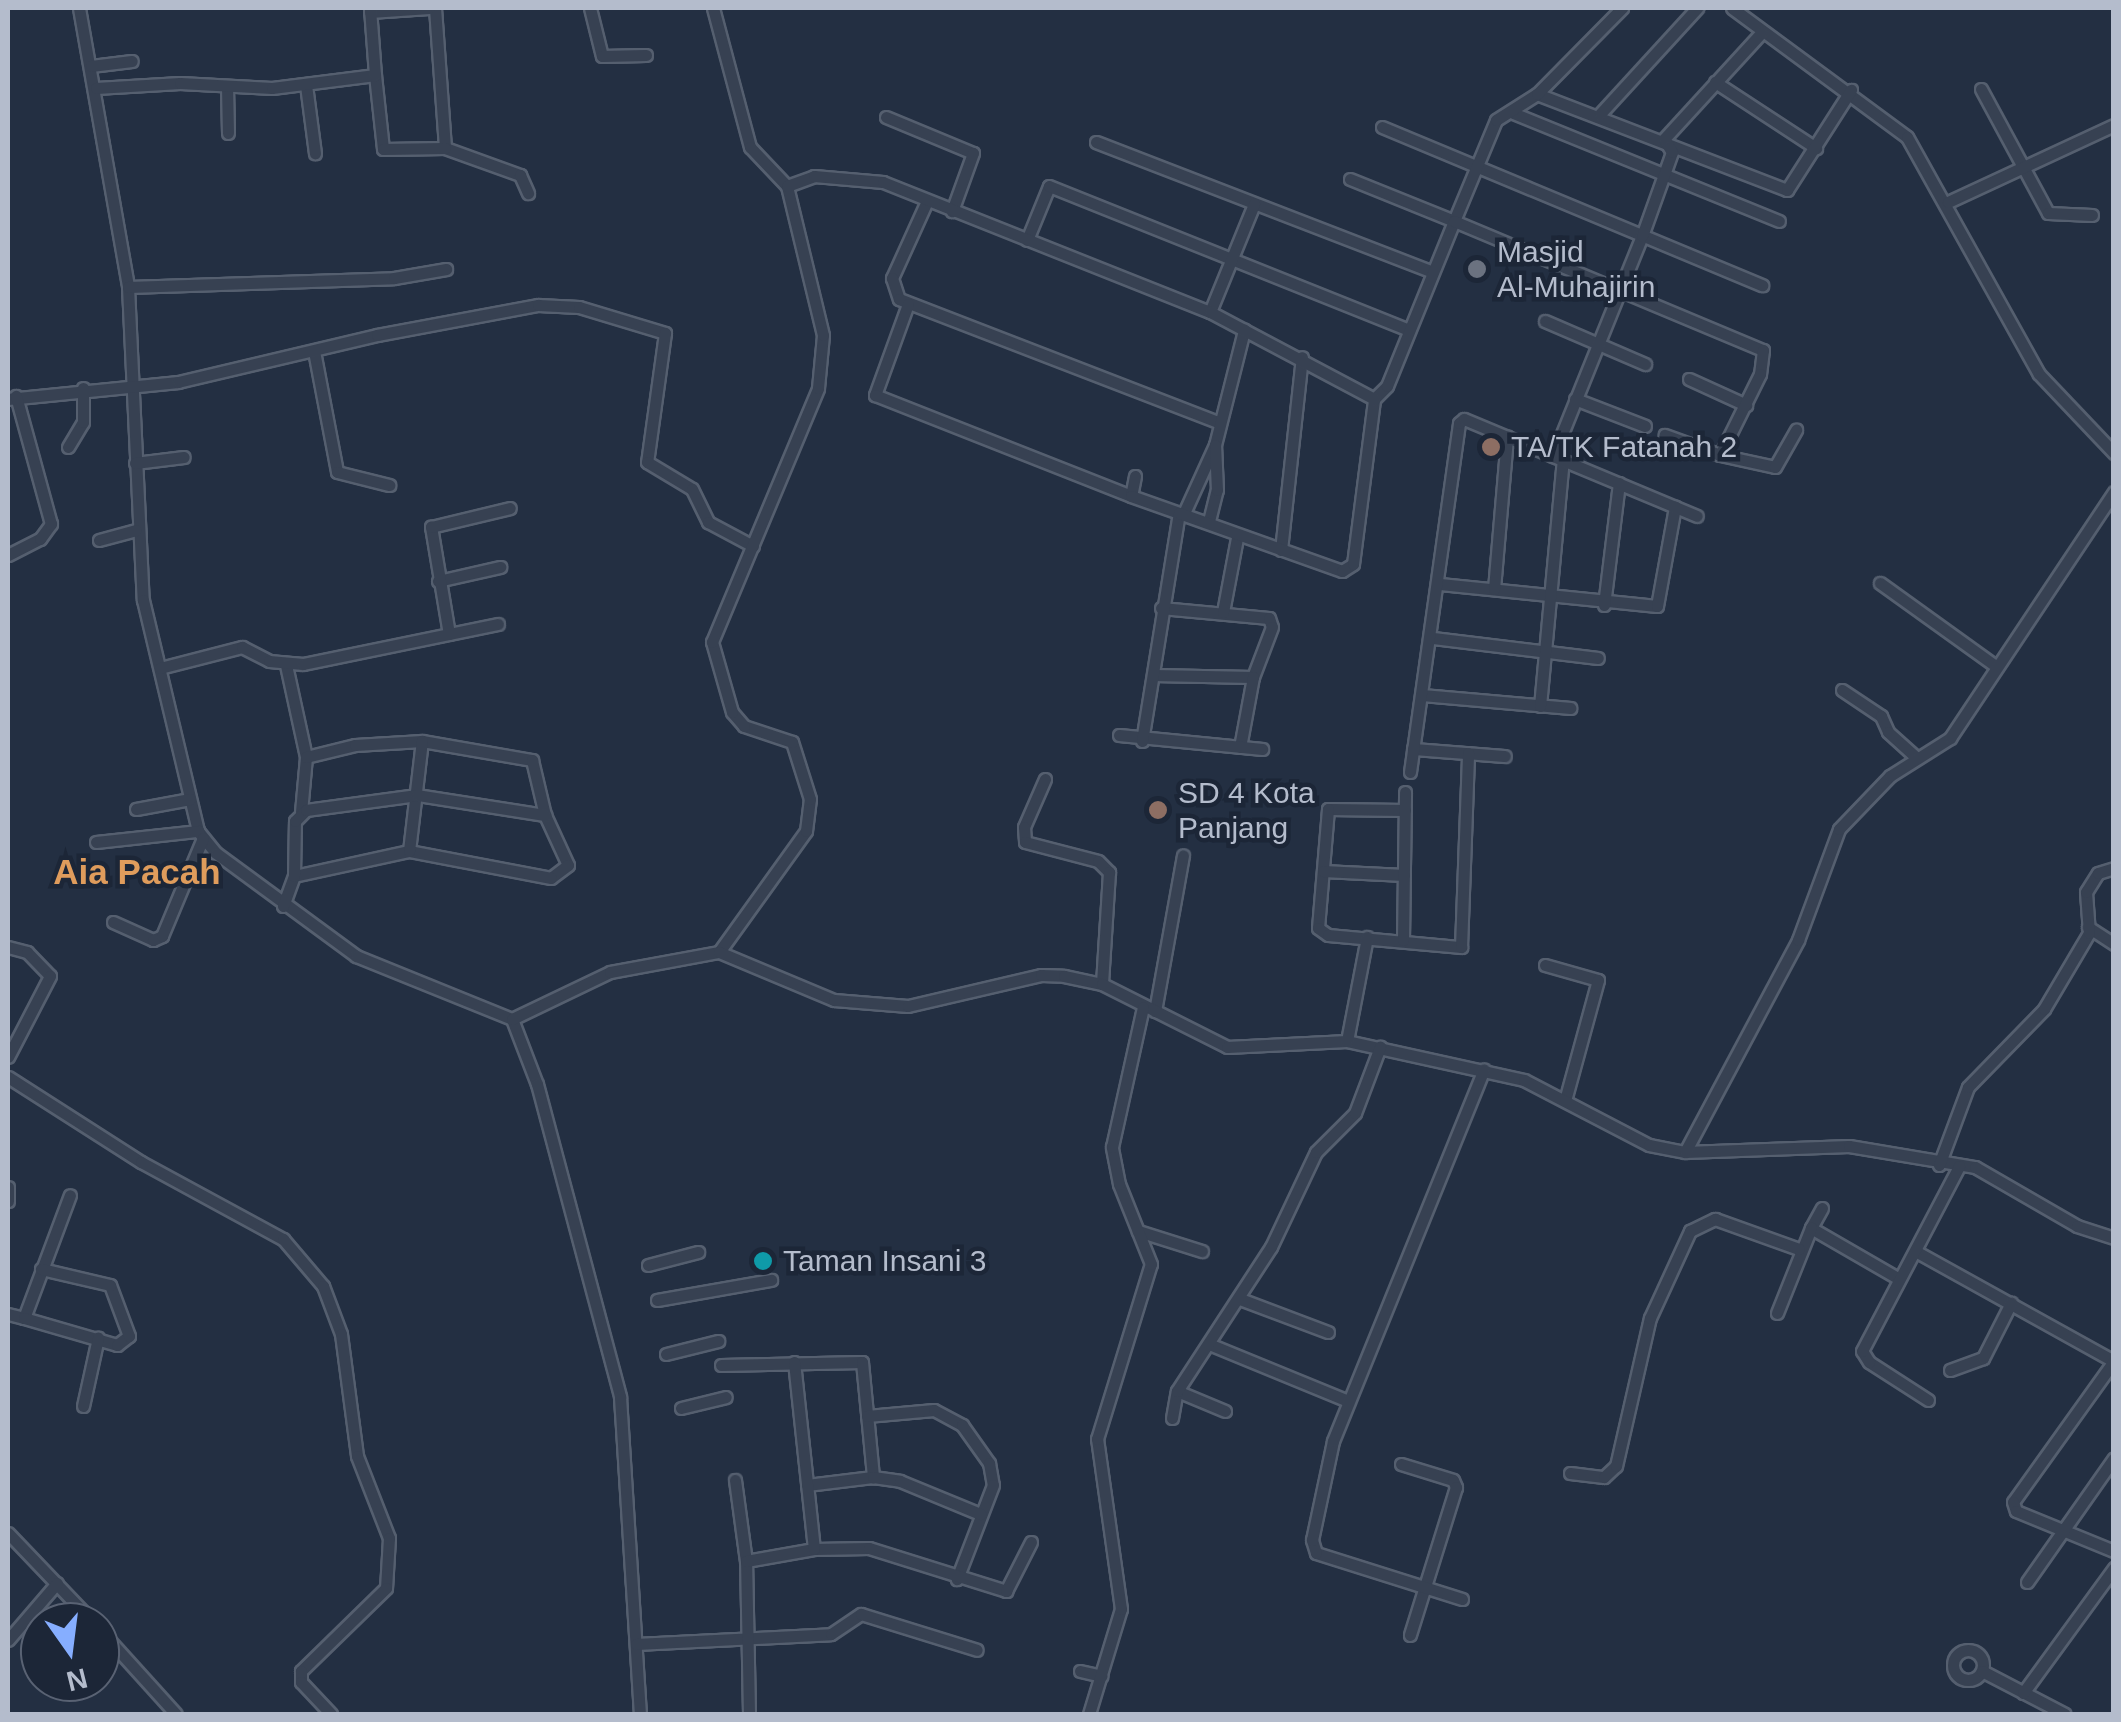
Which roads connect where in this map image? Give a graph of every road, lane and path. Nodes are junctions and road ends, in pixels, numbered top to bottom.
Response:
1 (80, 8) edge
2 (432, 8) edge
3 (590, 8) edge
4 (714, 8) edge
5 (1622, 8) edge
6 (1698, 8) edge
7 (1732, 8) edge
8 (370, 10) edge
9 (1761, 32) junction
10 (646, 55) dead end
11 (132, 61) dead end
12 (90, 66) junction
13 (375, 75) junction
14 (1714, 82) junction
15 (306, 85) junction
16 (228, 86) junction
17 (96, 88) junction
18 (1981, 89) dead end
19 (1850, 90) junction
20 (1538, 94) junction
21 (1513, 113) junction
22 (1600, 114) junction
23 (886, 118) dead end
24 (2114, 124) edge
25 (1382, 127) dead end
26 (228, 134) dead end
27 (1664, 139) junction
28 (1096, 142) dead end
29 (444, 148) junction
30 (1816, 148) junction
31 (316, 152) dead end
32 (1476, 166) junction
33 (2022, 170) junction
34 (1663, 176) junction
35 (1350, 179) dead end
36 (786, 186) junction
37 (528, 193) dead end
38 (927, 201) junction
39 (1948, 202) junction
40 (1254, 204) junction
41 (952, 211) junction
42 (2092, 215) dead end
43 (1454, 221) junction
44 (1779, 221) dead end
45 (1642, 236) junction
46 (1027, 240) junction
47 (1234, 258) junction
48 (446, 269) dead end
49 (1430, 271) junction
50 (1762, 285) dead end
51 (128, 287) junction
52 (1619, 288) junction
53 (908, 304) junction
54 (1210, 312) junction
55 (1546, 320) dead end
56 (1408, 329) junction
57 (1244, 330) junction
58 (1597, 342) junction
59 (314, 351) junction
60 (1302, 357) junction
61 (1646, 364) dead end
62 (1689, 379) dead end
63 (131, 386) junction
64 (83, 388) junction
65 (12, 398) edge
66 (1374, 399) junction
67 (1575, 399) junction
68 (1746, 405) junction
69 (1220, 423) junction
70 (1645, 426) dead end
71 (1796, 430) dead end
72 (1665, 435) dead end
73 (1508, 437) junction
74 (1215, 445) junction
75 (68, 447) dead end
76 (2114, 453) edge
77 (1720, 455) junction
78 (184, 457) dead end
79 (1558, 458) junction
80 (135, 463) junction
81 (1135, 476) dead end
82 (1618, 483) junction
83 (389, 485) dead end
84 (2114, 492) edge
85 (1131, 496) junction
86 (1675, 507) junction
87 (510, 508) dead end
88 (1181, 513) junction
89 (1697, 516) dead end
90 (1209, 521) junction
91 (136, 530) junction
92 (1237, 538) junction
93 (99, 540) dead end
94 (753, 546) junction
95 (1281, 550) junction
96 (8, 555) edge
97 (500, 567) dead end
98 (438, 581) junction
99 (1880, 583) dead end
100 (1440, 584) junction
101 (1494, 589) junction
102 (1550, 598) junction
103 (1604, 605) junction
104 (1161, 608) junction
105 (1223, 612) junction
106 (498, 624) dead end
107 (449, 634) junction
108 (1433, 638) junction
109 (1546, 652) junction
110 (1598, 658) dead end
111 (1994, 665) junction
112 (286, 666) junction
113 (160, 668) junction
114 (1154, 674) junction
115 (1253, 677) junction
116 (1842, 690) dead end
117 (1422, 695) junction
118 (1540, 706) junction
119 (1570, 708) dead end
120 (1119, 735) dead end
121 (422, 741) junction
122 (1142, 741) junction
123 (1240, 747) junction
124 (1262, 749) dead end
125 (1413, 749) junction
126 (1468, 754) junction
127 (1505, 756) dead end
128 (306, 758) junction
129 (1918, 758) junction
130 (1410, 772) dead end
131 (1044, 780) dead end
132 (1405, 792) dead end
133 (417, 795) junction
134 (190, 799) junction
135 (136, 809) dead end
136 (1404, 810) junction
137 (300, 812) junction
138 (544, 815) junction
139 (201, 834) junction
140 (96, 842) dead end
141 (409, 851) junction
142 (1183, 856) dead end
143 (2114, 868) edge
144 (1323, 871) junction
145 (1404, 875) junction
146 (294, 876) junction
147 (283, 906) junction
148 (113, 922) dead end
149 (2088, 927) junction
150 (1367, 937) junction
151 (1403, 940) junction
152 (2114, 944) edge
153 (8, 947) edge
154 (719, 952) junction
155 (1545, 965) dead end
156 (1102, 984) junction
157 (1149, 1009) junction
158 (512, 1019) junction
159 (1347, 1041) junction
160 (1380, 1047) junction
161 (8, 1056) edge
162 (1484, 1070) junction
163 (8, 1077) edge
164 (1565, 1101) junction
165 (1685, 1152) junction
166 (1939, 1165) junction
167 (1959, 1166) junction
168 (8, 1187) edge
169 (70, 1195) dead end
170 (8, 1201) edge
171 (1822, 1208) dead end
172 (1811, 1228) junction
173 (1138, 1230) junction
174 (2114, 1238) edge
175 (1799, 1250) junction
176 (1202, 1251) dead end
177 (698, 1252) dead end
178 (1917, 1252) junction
179 (648, 1265) dead end
180 (41, 1269) junction
181 (1896, 1277) junction
182 (772, 1280) dead end
183 (1240, 1298) junction
184 (657, 1300) dead end
185 (2011, 1304) junction
186 (1777, 1313) dead end
187 (8, 1314) edge
188 (24, 1318) junction
189 (1328, 1332) dead end
190 (98, 1338) junction
191 (718, 1341) dead end
192 (1209, 1344) junction
193 (666, 1354) dead end
194 (2113, 1361) edge
195 (794, 1362) junction
196 (722, 1365) dead end
197 (1950, 1370) dead end
198 (1177, 1391) junction
199 (726, 1397) dead end
200 (1928, 1400) dead end
201 (1348, 1401) junction
202 (83, 1406) dead end
203 (681, 1408) dead end
204 (1225, 1411) dead end
205 (868, 1416) junction
206 (1172, 1418) dead end
207 (2114, 1458) edge
208 (1401, 1464) dead end
209 (1570, 1473) dead end
210 (872, 1477) junction
211 (735, 1480) dead end
212 (807, 1485) junction
213 (980, 1514) junction
214 (2064, 1530) junction
215 (8, 1533) edge
216 (1031, 1542) dead end
217 (814, 1549) junction
218 (2114, 1552) edge
219 (746, 1561) junction
220 (2114, 1568) edge
221 (957, 1579) junction
222 (2027, 1582) dead end
223 (57, 1584) junction
224 (1426, 1587) junction
225 (1462, 1598) dead end
226 (74, 1602) edge
227 (746, 1634) junction
228 (1410, 1635) dead end
229 (8, 1640) edge
230 (636, 1644) junction
231 (977, 1650) dead end
232 (120, 1652) edge
233 (1080, 1671) dead end
234 (1982, 1671) dead end
235 (1100, 1676) junction
236 (2023, 1693) junction
237 (176, 1714) edge
238 (331, 1714) edge
239 (640, 1714) edge
240 (749, 1714) edge
241 (1088, 1714) edge
242 (2065, 1714) edge

1 - 12 street
2 - 8 street
2 - 29 street
3 - 10 street
4 - 36 street
5 - 20 street
6 - 22 street
7 - 9 street
8 - 13 street
9 - 14 street
9 - 19 street
11 - 12 street
12 - 17 street
13 - 15 street
13 - 29 street
14 - 27 street
14 - 30 street
15 - 16 street
15 - 31 street
16 - 17 street
16 - 26 street
17 - 51 street
18 - 33 street
19 - 30 street
19 - 39 street
20 - 21 street
20 - 22 street
21 - 32 street
21 - 34 street
22 - 27 street
23 - 41 street
24 - 33 street
25 - 32 street
27 - 30 street
27 - 34 street
28 - 40 street
29 - 37 street
32 - 43 street
32 - 45 street
33 - 39 street
33 - 42 street
34 - 44 street
34 - 45 street
35 - 43 street
36 - 38 street
36 - 94 street
38 - 41 street
38 - 53 street
39 - 76 street
40 - 47 street
40 - 49 street
41 - 46 street
43 - 49 street
43 - 52 street
45 - 50 street
45 - 52 street
46 - 47 street
46 - 54 street
47 - 54 street
47 - 56 street
48 - 51 street
49 - 56 street
51 - 63 street
52 - 58 street
52 - 68 street
53 - 69 street
53 - 85 street
54 - 57 street
55 - 58 street
56 - 66 street
57 - 60 street
57 - 69 street
58 - 61 street
58 - 67 street
59 - 63 street
59 - 83 street
59 - 94 street
60 - 66 street
60 - 95 street
62 - 68 street
63 - 64 street
63 - 80 street
64 - 65 street
64 - 75 street
65 - 96 street
66 - 95 street
67 - 70 street
67 - 79 street
68 - 77 street
69 - 74 street
71 - 77 street
72 - 77 street
73 - 79 street
73 - 100 street
73 - 101 street
74 - 88 street
74 - 90 street
78 - 80 street
79 - 82 street
79 - 102 street
80 - 91 street
81 - 85 street
82 - 86 street
82 - 103 street
84 - 111 street
85 - 88 street
86 - 89 street
86 - 103 street
87 - 98 street
88 - 90 street
88 - 104 street
90 - 92 street
91 - 93 street
91 - 113 street
92 - 95 street
92 - 105 street
94 - 154 street
97 - 98 street
98 - 107 street
99 - 111 street
100 - 101 street
100 - 108 street
101 - 102 street
102 - 103 street
102 - 109 street
104 - 105 street
104 - 114 street
105 - 115 street
106 - 107 street
107 - 112 street
108 - 109 street
108 - 117 street
109 - 110 street
109 - 118 street
111 - 129 street
112 - 113 street
112 - 128 street
113 - 134 street
114 - 115 street
114 - 122 street
115 - 123 street
116 - 129 street
117 - 118 street
117 - 125 street
118 - 119 street
120 - 122 street
121 - 128 street
121 - 133 street
121 - 138 street
122 - 123 street
123 - 124 street
125 - 126 street
125 - 130 street
126 - 127 street
126 - 151 street
128 - 137 street
129 - 165 street
131 - 156 street
132 - 136 street
133 - 137 street
133 - 138 street
133 - 141 street
134 - 135 street
134 - 139 street
136 - 144 street
136 - 145 street
137 - 146 street
138 - 141 street
139 - 140 street
139 - 147 street
139 - 148 street
141 - 146 street
142 - 157 street
143 - 149 street
144 - 145 street
144 - 150 street
145 - 151 street
146 - 147 street
147 - 158 street
149 - 152 street
149 - 166 street
150 - 151 street
150 - 159 street
153 - 161 street
154 - 156 street
154 - 158 street
155 - 164 street
156 - 157 street
157 - 159 street
157 - 173 street
158 - 230 street
159 - 160 street
160 - 162 street
160 - 183 street
162 - 164 street
162 - 201 street
163 - 238 street
164 - 165 street
165 - 166 street
166 - 167 street
167 - 174 street
167 - 178 street
168 - 170 street
169 - 180 street
171 - 172 street
172 - 175 street
172 - 181 street
173 - 176 street
173 - 235 street
175 - 186 street
175 - 209 street
177 - 179 street
178 - 181 street
178 - 185 street
180 - 188 street
180 - 190 street
181 - 200 street
182 - 184 street
183 - 189 street
183 - 192 street
185 - 194 street
185 - 197 street
187 - 188 street
188 - 190 street
190 - 202 street
191 - 193 street
192 - 198 street
192 - 201 street
194 - 214 street
195 - 196 street
195 - 205 street
195 - 212 street
198 - 204 street
198 - 206 street
199 - 203 street
201 - 224 street
205 - 210 street
205 - 213 street
207 - 214 street
208 - 224 street
210 - 212 street
210 - 213 street
211 - 219 street
212 - 217 street
213 - 221 street
214 - 218 street
214 - 222 street
215 - 223 street
216 - 221 street
217 - 219 street
217 - 221 street
219 - 227 street
220 - 236 street
223 - 226 street
223 - 229 street
224 - 225 street
224 - 228 street
227 - 230 street
227 - 231 street
227 - 240 street
230 - 239 street
232 - 237 street
233 - 235 street
234 - 236 street
235 - 241 street
236 - 242 street

